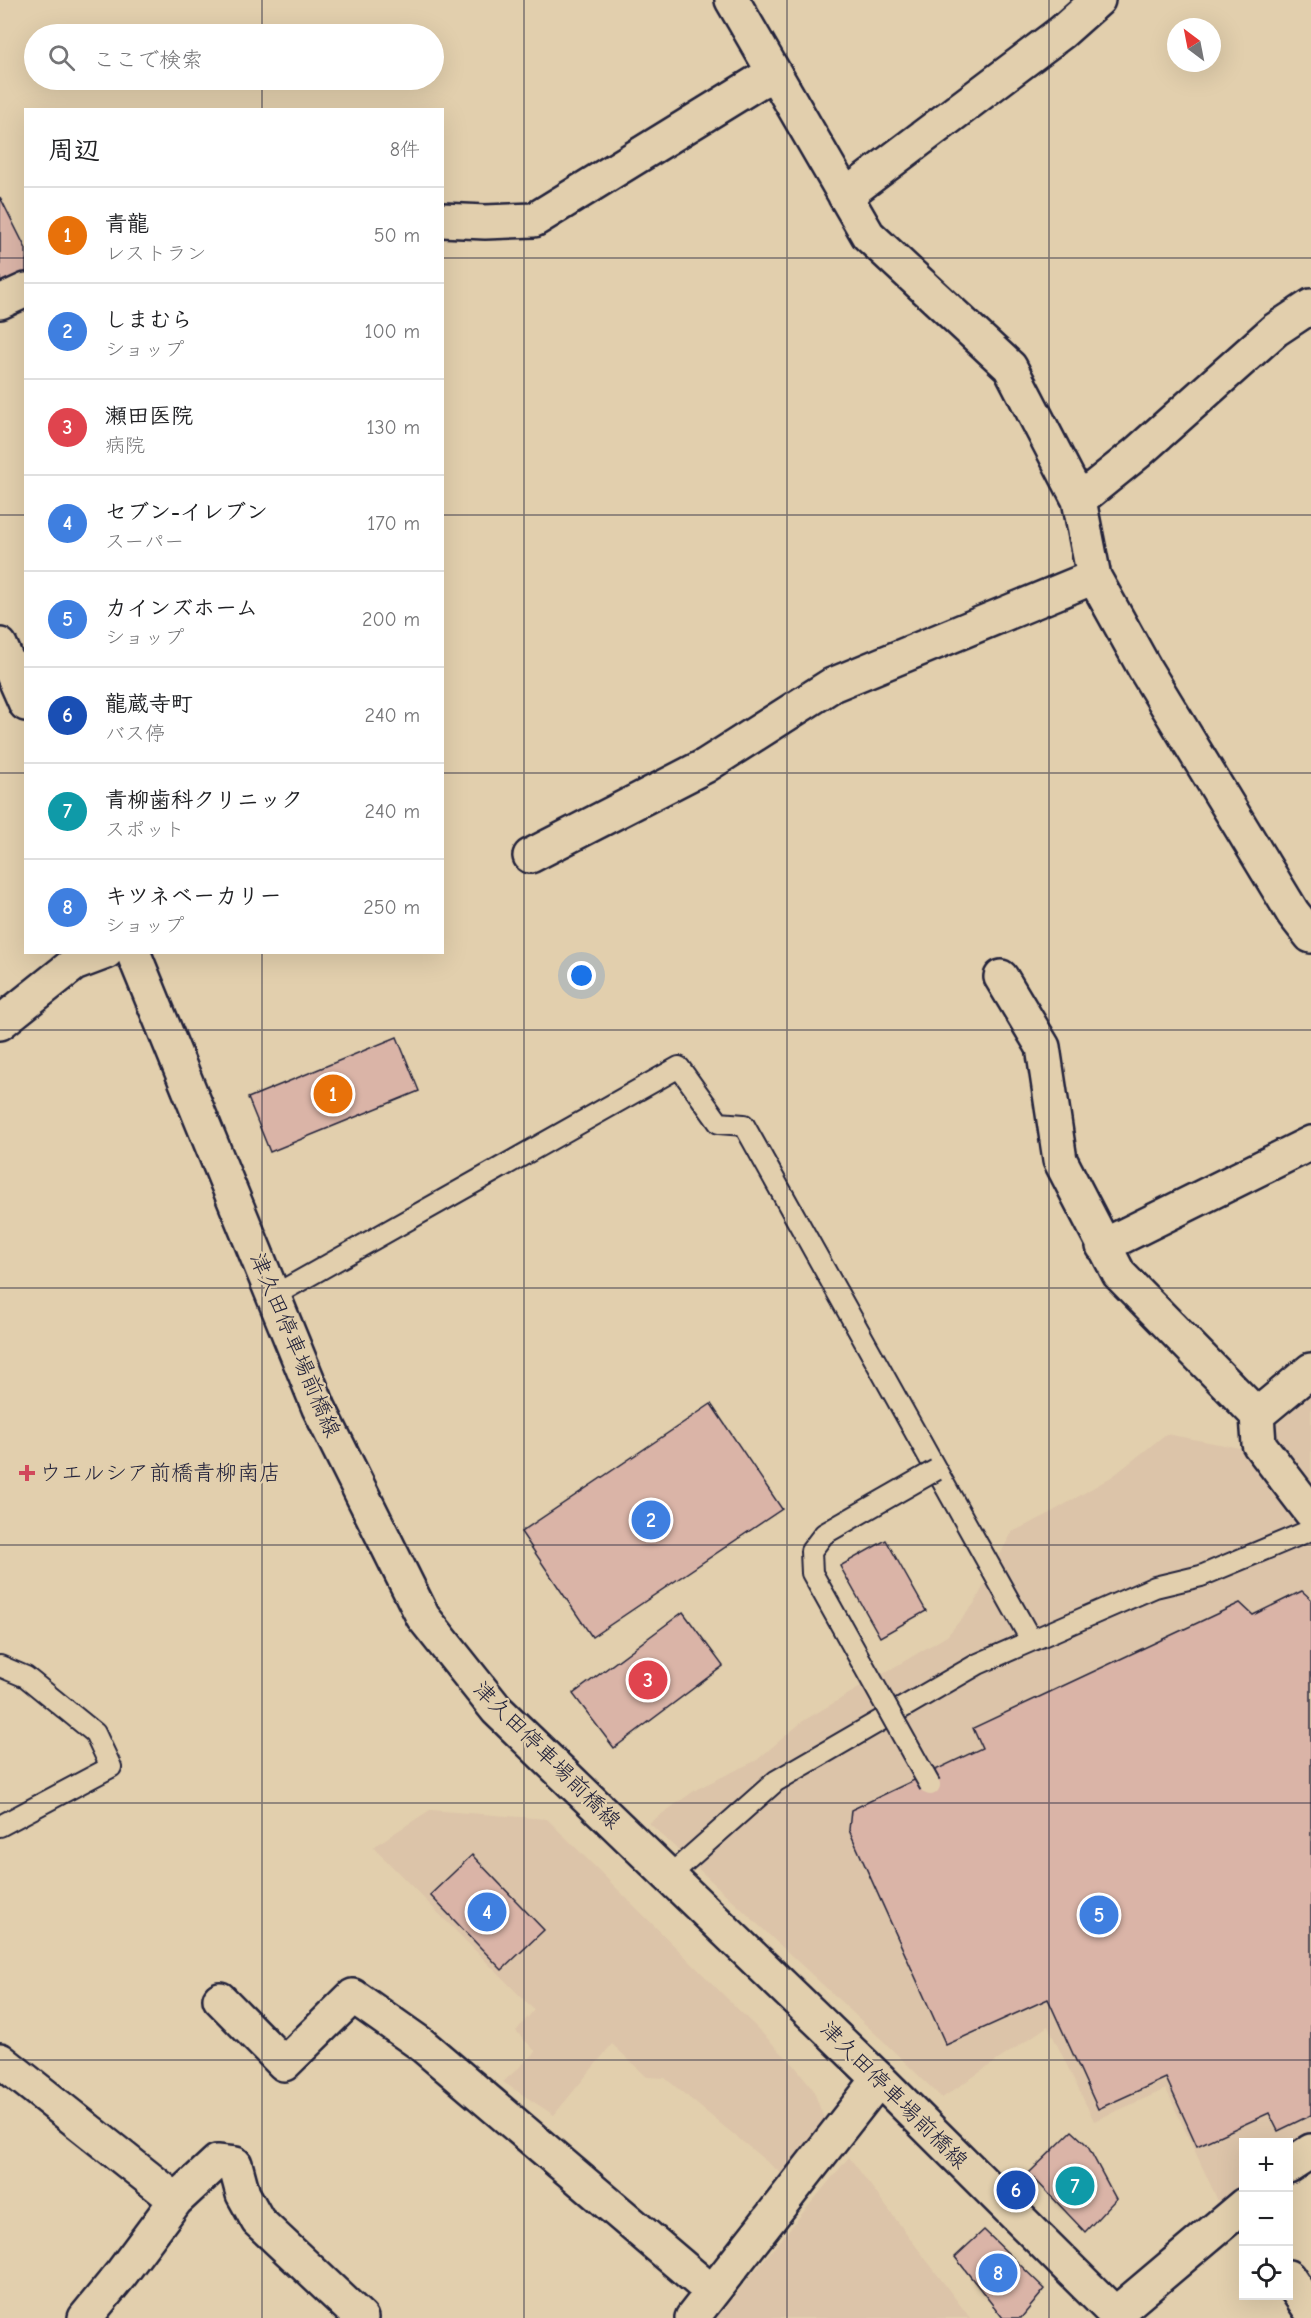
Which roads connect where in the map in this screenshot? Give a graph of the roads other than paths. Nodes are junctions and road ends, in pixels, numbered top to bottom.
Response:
1 (732, 0) edge
2 (1098, 0) edge
3 (775, 74) junction
4 (845, 196) junction
5 (444, 220) edge
6 (24, 291) edge
7 (0, 302) edge
8 (1311, 306) edge
9 (1079, 500) junction
10 (1094, 577) junction
11 (0, 645) edge
12 (24, 699) edge
13 (530, 856) dead end
14 (1311, 936) edge
15 (101, 954) edge
16 (134, 954) edge
17 (1001, 977) dead end
18 (0, 1023) edge
19 (1311, 1143) edge
20 (1103, 1246) junction
21 (273, 1296) junction
22 (1311, 1370) edge
23 (1257, 1415) junction
24 (936, 1470) junction
25 (1311, 1512) edge
26 (1311, 1530) edge
27 (1031, 1640) junction
28 (0, 1666) edge
29 (930, 1785) dead end
30 (0, 1826) edge
31 (669, 1876) junction
32 (220, 1999) dead end
33 (0, 2060) edge
34 (879, 2079) junction
35 (1311, 2151) edge
36 (1293, 2163) edge
37 (176, 2200) junction
38 (1239, 2209) edge
39 (712, 2292) junction
40 (1117, 2316) edge
41 (85, 2318) edge
42 (361, 2318) edge
43 (692, 2318) edge

1 - 3 street
2 - 4 street
3 - 4 street
3 - 5 street
4 - 9 street
6 - 7 street
8 - 9 street
9 - 10 street
10 - 13 street
10 - 14 street
11 - 12 street
15 - 18 street
16 - 21 street, 津久田停車場前橋線
17 - 20 street
19 - 20 street
20 - 23 street
21 - 24 lane
21 - 31 street, 津久田停車場前橋線
22 - 23 street
23 - 25 street
24 - 27 lane
24 - 29 lane, bridge
26 - 27 lane
27 - 31 lane
28 - 30 lane
31 - 34 street, 津久田停車場前橋線
32 - 39 street
33 - 37 street
34 - 39 street
34 - 40 street, 津久田停車場前橋線
35 - 36 street
37 - 41 street
37 - 42 street
38 - 40 street
39 - 43 street

